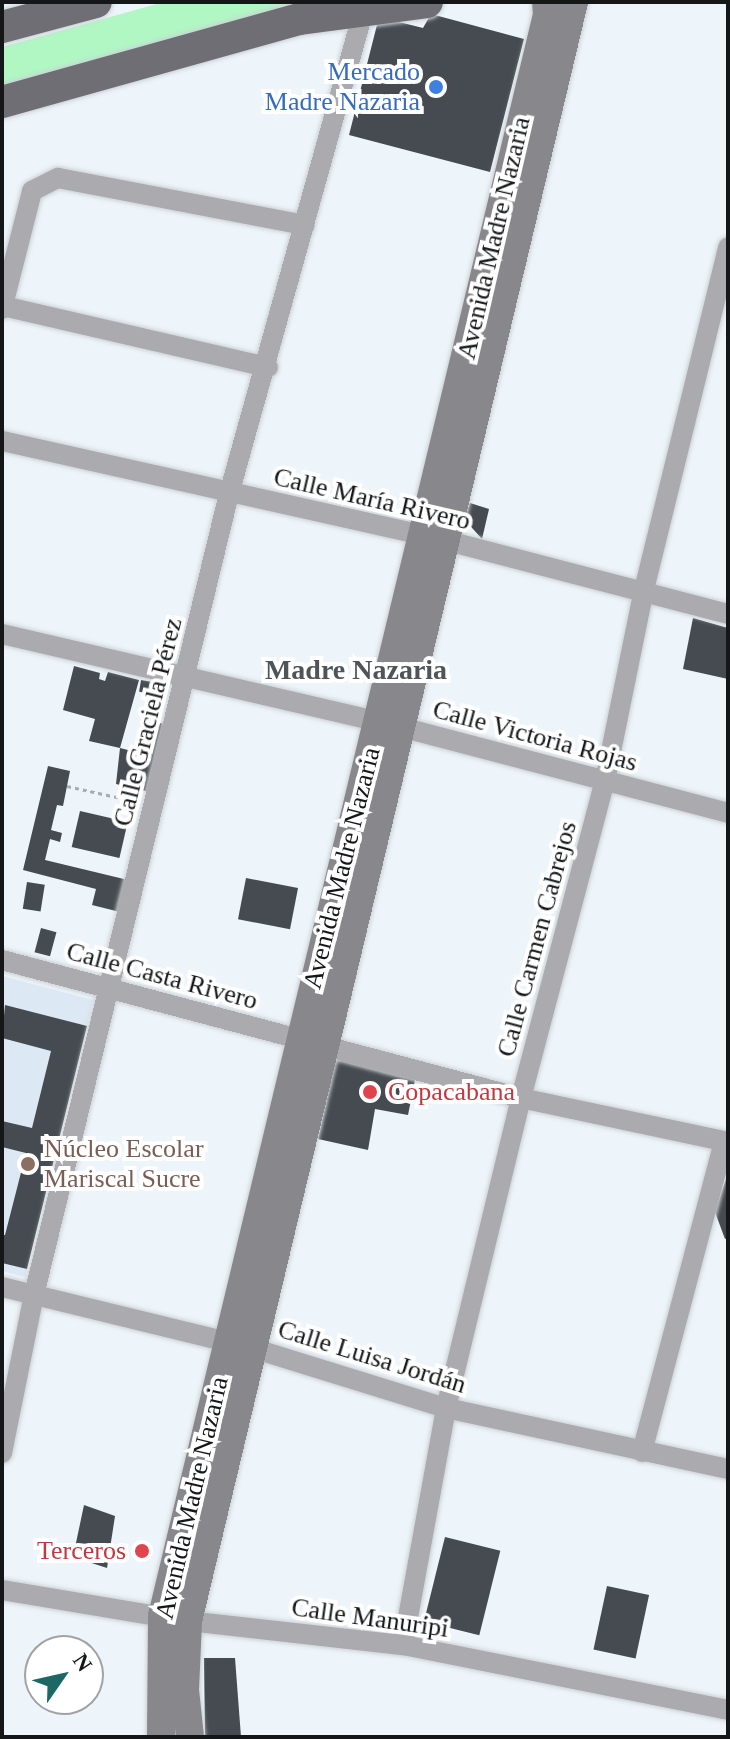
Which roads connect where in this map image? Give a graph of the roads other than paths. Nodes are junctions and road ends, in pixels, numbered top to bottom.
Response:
1 (96, 2) edge
2 (427, 2) edge
3 (546, 2) edge
4 (574, 2) edge
5 (364, 9) junction
6 (2, 27) edge
7 (2, 102) edge
8 (305, 225) junction
9 (728, 247) edge
10 (2, 308) edge
11 (268, 367) junction
12 (2, 441) edge
13 (229, 494) junction
14 (434, 538) junction
15 (643, 594) junction
16 (728, 614) edge
17 (2, 634) edge
18 (187, 676) junction
19 (389, 724) junction
20 (605, 781) junction
21 (728, 813) edge
22 (2, 960) edge
23 (107, 989) junction
24 (313, 1042) junction
25 (521, 1098) junction
26 (726, 1142) edge
27 (2, 1287) edge
28 (34, 1295) junction
29 (240, 1345) junction
30 (446, 1408) junction
31 (642, 1452) junction
32 (2, 1453) edge
33 (728, 1469) edge
34 (2, 1590) edge
35 (175, 1618) junction
36 (403, 1645) junction
37 (728, 1710) edge
38 (161, 1737) edge
39 (190, 1737) edge

1 - 6 main road
2 - 5 main road
3 - 14 street, Avenida Madre Nazaria
4 - 14 street, Avenida Madre Nazaria
5 - 7 main road
5 - 8 street, Calle Graciela Pérez
8 - 10 street
8 - 11 street, Calle Graciela Pérez
9 - 15 street, Calle Carmen Cabrejos
10 - 11 street
11 - 13 street, Calle Graciela Pérez
12 - 13 street, Calle María Rivero
13 - 14 street, Calle María Rivero
13 - 18 street, Calle Graciela Pérez
14 - 15 street, Calle María Rivero
14 - 19 street, Avenida Madre Nazaria
15 - 16 street, Calle María Rivero
15 - 20 street, Calle Carmen Cabrejos
17 - 18 street, Calle Victoria Rojas
18 - 19 street, Calle Victoria Rojas
18 - 23 street, Calle Graciela Pérez
19 - 20 street, Calle Victoria Rojas
19 - 24 street, Avenida Madre Nazaria
20 - 21 street, Calle Victoria Rojas
20 - 25 street, Calle Carmen Cabrejos
22 - 23 street, Calle Casta Rivero
23 - 24 street, Calle Casta Rivero
23 - 28 street, Calle Graciela Pérez
24 - 25 street, Calle Casta Rivero
24 - 29 street, Avenida Madre Nazaria
25 - 26 street, Calle Casta Rivero
25 - 30 street, Calle Carmen Cabrejos
26 - 31 street
27 - 28 street, Calle Luisa Jordán
28 - 29 street, Calle Luisa Jordán
28 - 32 street, Calle Graciela Pérez
29 - 30 street, Calle Luisa Jordán
29 - 35 street, Avenida Madre Nazaria
30 - 31 street, Calle Luisa Jordán
30 - 36 street, Calle Carmen Cabrejos
31 - 33 street, Calle Luisa Jordán
34 - 35 street, Calle Manuripi
35 - 36 street, Calle Manuripi
35 - 38 street, Avenida Madre Nazaria
35 - 39 street, Avenida Madre Nazaria
36 - 37 street, Calle Manuripi

